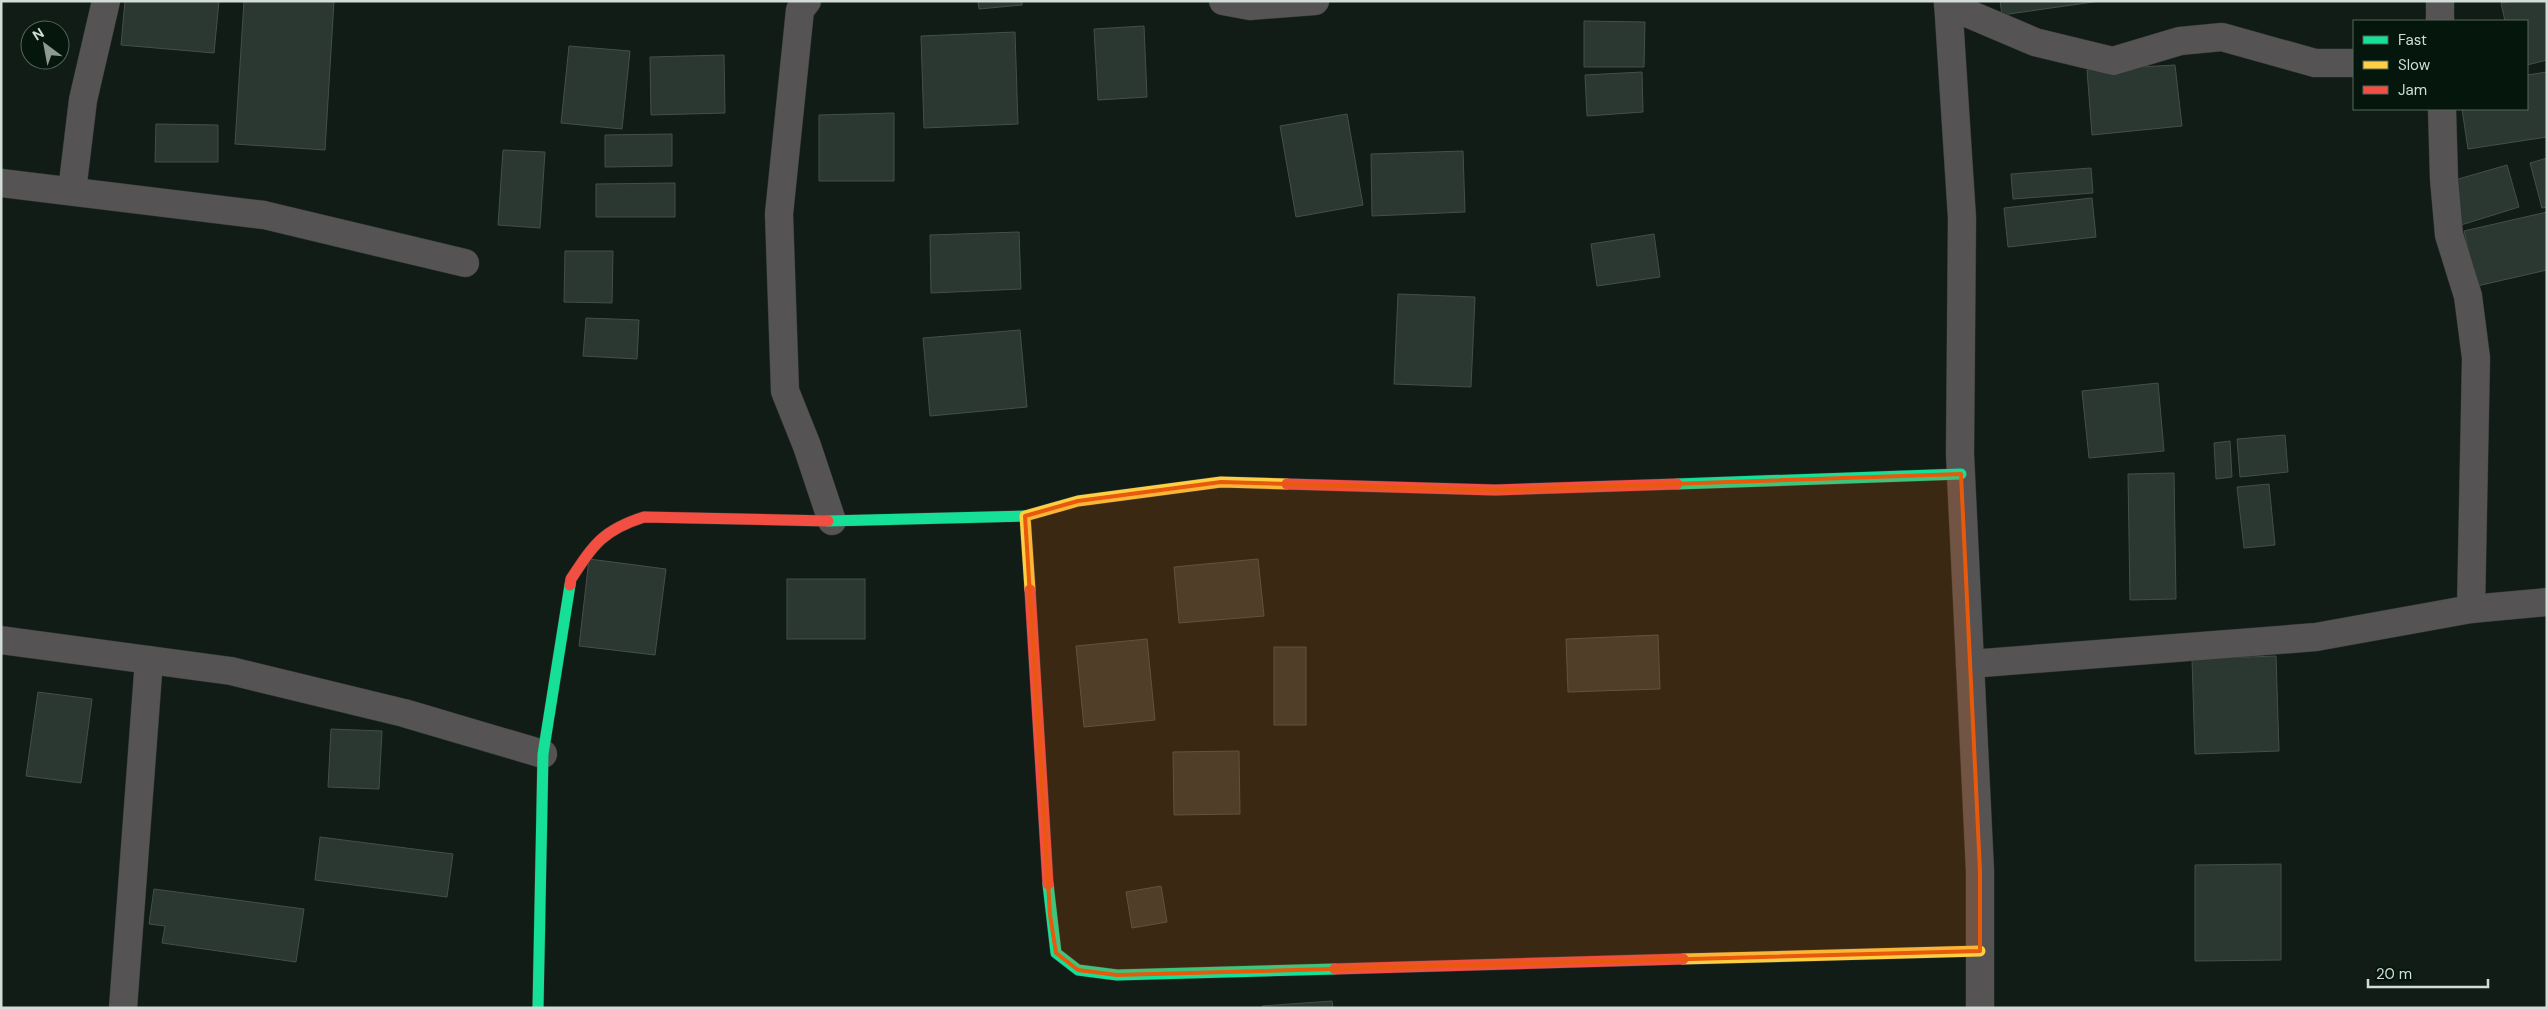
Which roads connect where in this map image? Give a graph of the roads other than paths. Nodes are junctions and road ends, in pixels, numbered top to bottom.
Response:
1 (106, 1) edge
2 (807, 1) edge
3 (1223, 1) edge
4 (1315, 1) edge
5 (2440, 1) edge
6 (1948, 3) edge
7 (2440, 20) edge
8 (2353, 63) edge
9 (2442, 110) edge
10 (1, 183) edge
11 (72, 192) junction
12 (465, 263) dead end
13 (1961, 474) junction
14 (1025, 516) junction
15 (832, 521) junction
16 (2547, 602) edge
17 (2471, 609) junction
18 (1, 640) edge
19 (150, 660) junction
20 (1970, 664) junction
21 (543, 754) junction
22 (1980, 951) junction
23 (123, 1008) edge
24 (538, 1008) edge
25 (1980, 1008) edge

1 - 11 street
2 - 15 street
3 - 4 street
5 - 7 street
6 - 8 street
6 - 13 street
9 - 17 street
10 - 11 street
11 - 12 street
13 - 14 street
13 - 20 street
14 - 15 street
14 - 22 street
15 - 21 street
16 - 17 street
17 - 20 street
18 - 19 street
19 - 21 street
19 - 23 street
20 - 22 street
21 - 24 street
22 - 25 street

